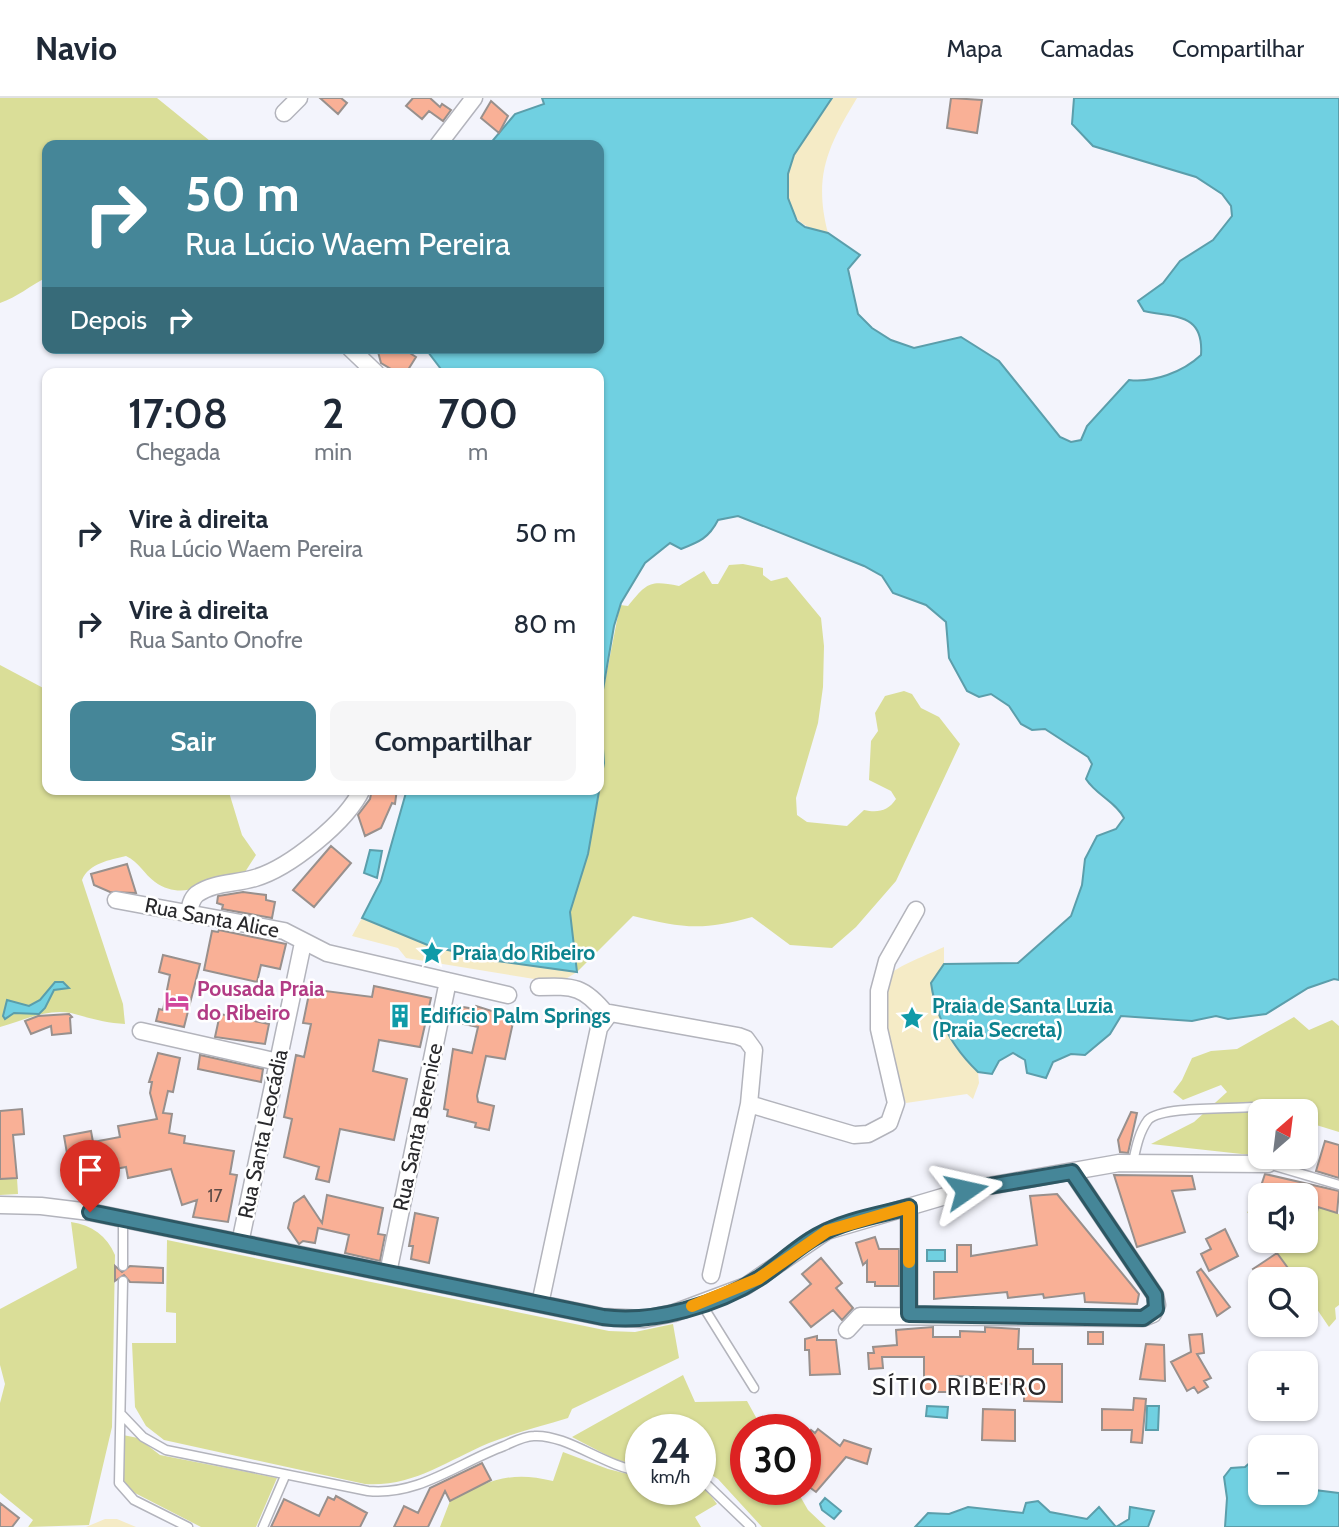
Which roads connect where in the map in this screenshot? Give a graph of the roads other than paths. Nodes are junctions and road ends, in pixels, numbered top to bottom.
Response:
1 (299, 98) edge
2 (474, 98) edge
3 (284, 113) dead end
4 (442, 140) edge
5 (356, 354) edge
6 (371, 368) edge
7 (358, 795) edge
8 (116, 900) dead end
9 (916, 910) dead end
10 (188, 913) junction
11 (303, 943) junction
12 (448, 981) junction
13 (539, 987) dead end
14 (508, 995) dead end
15 (607, 1015) junction
16 (141, 1031) dead end
17 (278, 1062) junction
18 (749, 1104) junction
19 (1248, 1107) edge
20 (1133, 1162) junction
21 (1248, 1164) edge
22 (1285, 1169) edge
23 (1072, 1172) junction
24 (1339, 1185) edge
25 (0, 1205) edge
26 (909, 1207) junction
27 (123, 1220) junction
28 (240, 1243) junction
29 (123, 1266) dead end
30 (388, 1273) junction
31 (711, 1275) dead end
32 (123, 1282) dead end
33 (701, 1303) junction
34 (540, 1304) junction
35 (909, 1314) junction
36 (847, 1329) dead end
37 (754, 1388) dead end
38 (122, 1415) junction
39 (625, 1468) edge
40 (285, 1476) junction
41 (716, 1493) edge
42 (188, 1527) edge
43 (263, 1527) edge
44 (751, 1527) edge

1 - 3 street
2 - 4 street
5 - 6 street
7 - 10 street
8 - 10 street, Rua Santa Alice
9 - 18 street
10 - 11 street, Rua Santa Alice
11 - 12 street, Rua Santa Alice
11 - 17 street, Rua Santa Leocádia
12 - 14 street, Rua Santa Alice
12 - 30 street, Rua Santa Berenice
13 - 15 street
15 - 18 street
15 - 34 street
16 - 17 street
17 - 28 street, Rua Santa Leocádia
18 - 31 street
19 - 20 lane
20 - 21 street
20 - 23 street
22 - 24 lane
23 - 26 street
23 - 35 street
25 - 27 street
26 - 33 street
26 - 35 street
27 - 28 street
27 - 29 lane
28 - 30 street
30 - 34 street
32 - 38 lane
33 - 34 street
33 - 37 lane
35 - 36 street
38 - 40 lane
38 - 42 lane
39 - 40 lane
40 - 43 lane
41 - 44 lane

